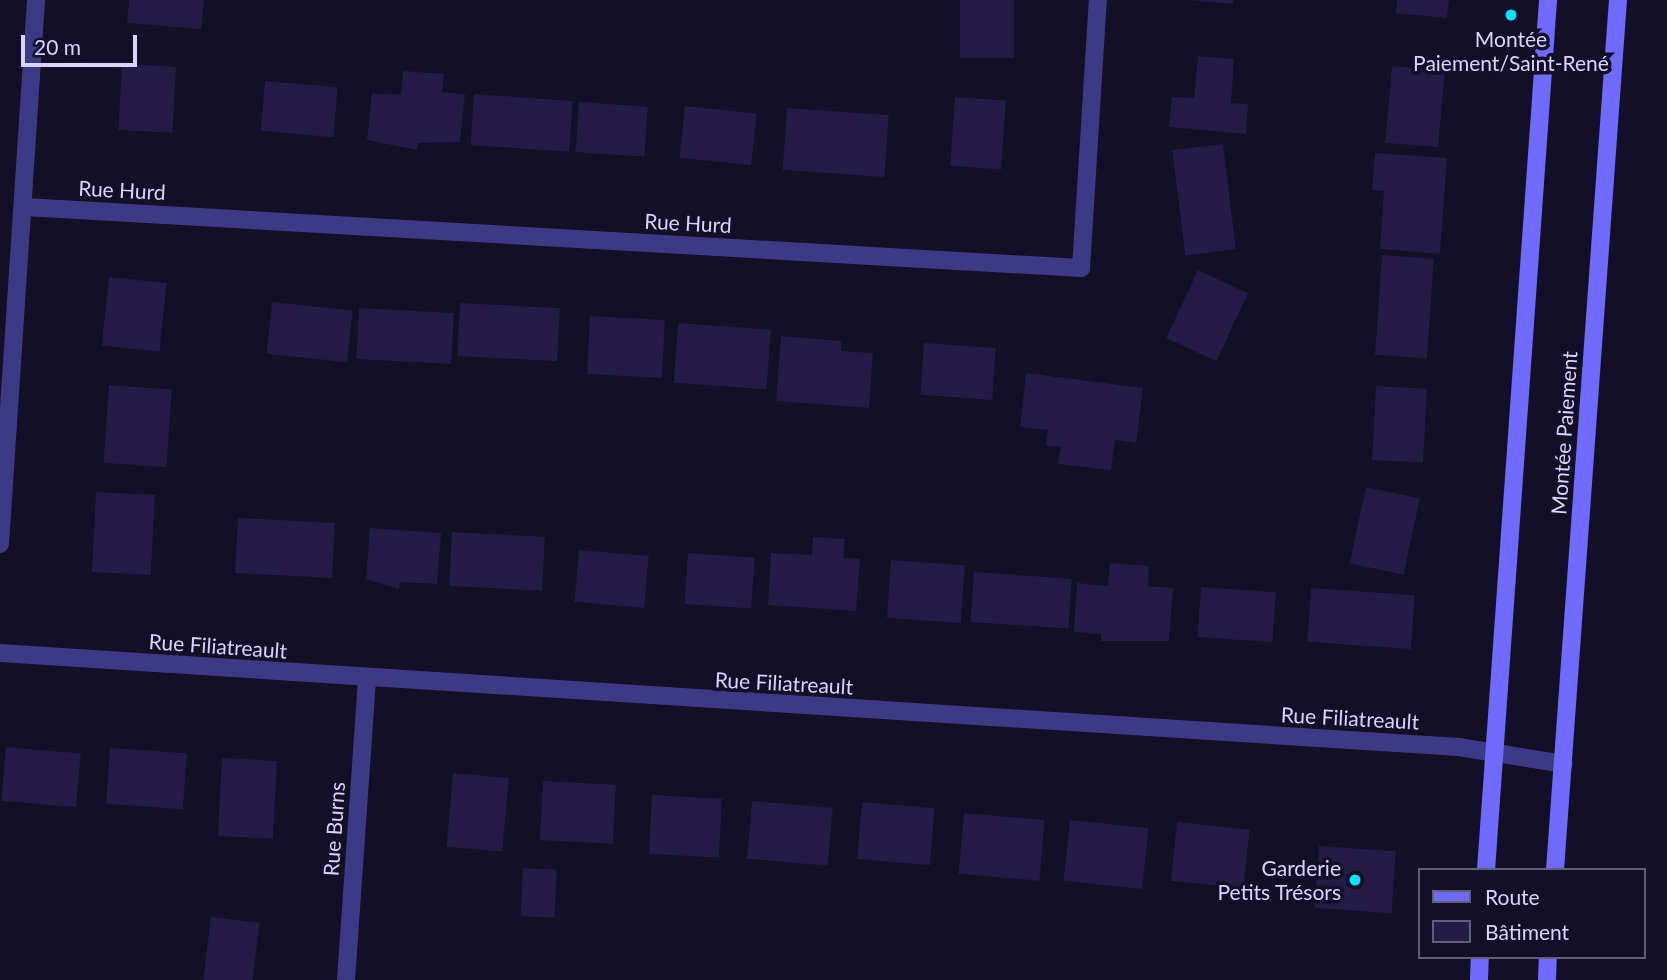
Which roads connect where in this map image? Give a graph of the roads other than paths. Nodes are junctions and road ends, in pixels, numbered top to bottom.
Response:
1 (36, 0) edge
2 (1098, 0) edge
3 (1548, 0) edge
4 (1618, 0) edge
5 (25, 207) junction
6 (0, 544) edge
7 (0, 653) edge
8 (367, 681) junction
9 (1495, 750) junction
10 (1564, 764) junction
11 (1486, 868) edge
12 (1555, 868) edge
13 (1480, 959) edge
14 (1548, 959) edge
15 (346, 980) edge
16 (1479, 980) edge
17 (1546, 980) edge

1 - 5 street
2 - 5 street, Rue Hurd
3 - 9 main road
4 - 10 main road, Montée Paiement
5 - 6 street
7 - 8 street, Rue Filiatreault
8 - 9 street, Rue Filiatreault
8 - 15 street, Rue Burns
9 - 10 street, Rue Filiatreault
9 - 11 main road
10 - 12 main road, Montée Paiement
13 - 16 main road
14 - 17 main road

